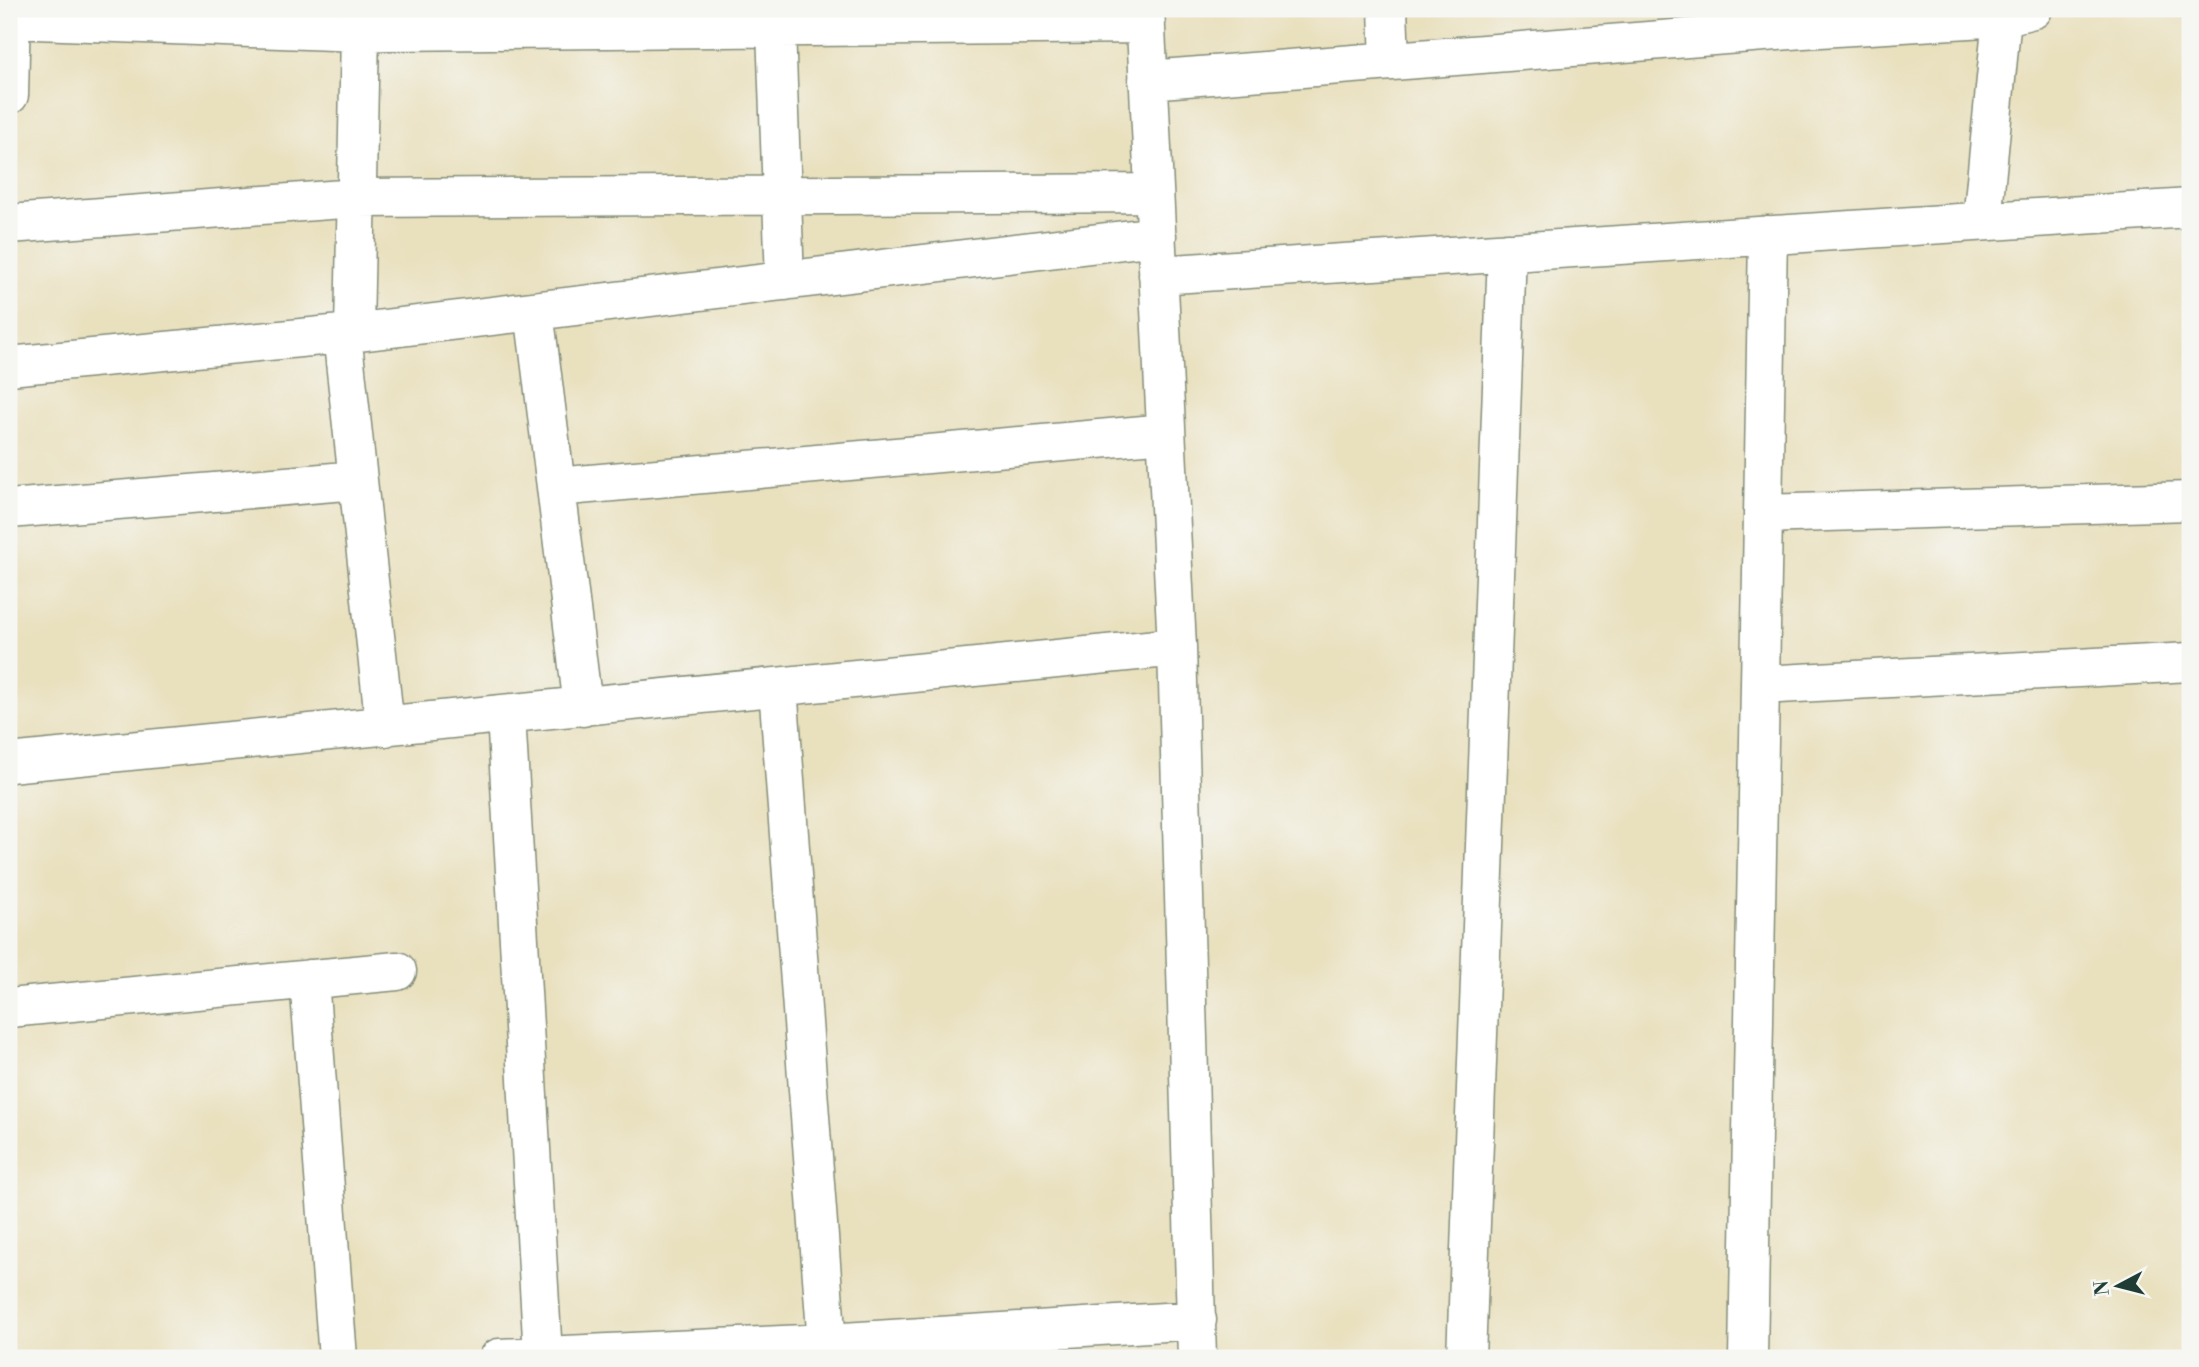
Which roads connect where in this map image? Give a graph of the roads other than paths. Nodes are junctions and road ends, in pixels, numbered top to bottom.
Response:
1 (1388, 9) edge
2 (2017, 13) edge
3 (10, 16) edge
4 (1146, 16) edge
5 (1802, 19) edge
6 (378, 24) edge
7 (776, 29) junction
8 (1390, 61) junction
9 (1149, 80) junction
10 (9, 95) edge
11 (1154, 193) junction
12 (782, 195) junction
13 (356, 198) junction
14 (2190, 208) edge
15 (1982, 221) junction
16 (9, 224) edge
17 (1768, 235) junction
18 (1157, 236) junction
19 (1507, 252) junction
20 (1158, 275) junction
21 (785, 281) junction
22 (534, 311) junction
23 (348, 333) junction
24 (9, 366) edge
25 (1166, 433) junction
26 (358, 480) junction
27 (555, 487) junction
28 (2190, 501) edge
29 (9, 509) edge
30 (1763, 514) junction
31 (1177, 647) junction
32 (2190, 662) edge
33 (1760, 685) junction
34 (778, 687) junction
35 (583, 707) junction
36 (506, 715) junction
37 (385, 727) junction
38 (9, 763) edge
39 (397, 971) dead end
40 (309, 979) junction
41 (9, 1008) edge
42 (1197, 1320) junction
43 (827, 1351) edge
44 (543, 1356) junction
45 (1755, 1357) edge
46 (338, 1358) edge
47 (499, 1358) edge
48 (1196, 1358) edge
49 (1466, 1358) edge

1 - 8 street
2 - 5 street
2 - 15 street
3 - 6 street
3 - 10 street
4 - 7 street
4 - 9 street
5 - 8 street
6 - 7 street
6 - 13 street
7 - 12 street
8 - 9 street
9 - 11 street
11 - 12 street
11 - 18 street
12 - 13 street
12 - 21 street
13 - 16 street
13 - 23 street
14 - 15 street
15 - 17 street
17 - 19 street
17 - 30 street
18 - 20 street
18 - 21 street
19 - 20 street
19 - 49 street
20 - 25 street
21 - 22 street
22 - 23 street
22 - 27 street
23 - 24 street
23 - 26 street
25 - 27 street
25 - 31 street
26 - 29 street
26 - 37 street
27 - 35 street
28 - 30 street
30 - 33 street
31 - 34 street
31 - 42 street
32 - 33 street
33 - 45 street
34 - 35 street
34 - 43 street
35 - 36 street
36 - 37 street
36 - 44 street
37 - 38 street
39 - 40 street
40 - 41 street
40 - 46 street
42 - 43 street
42 - 48 street
43 - 44 street
44 - 47 street

